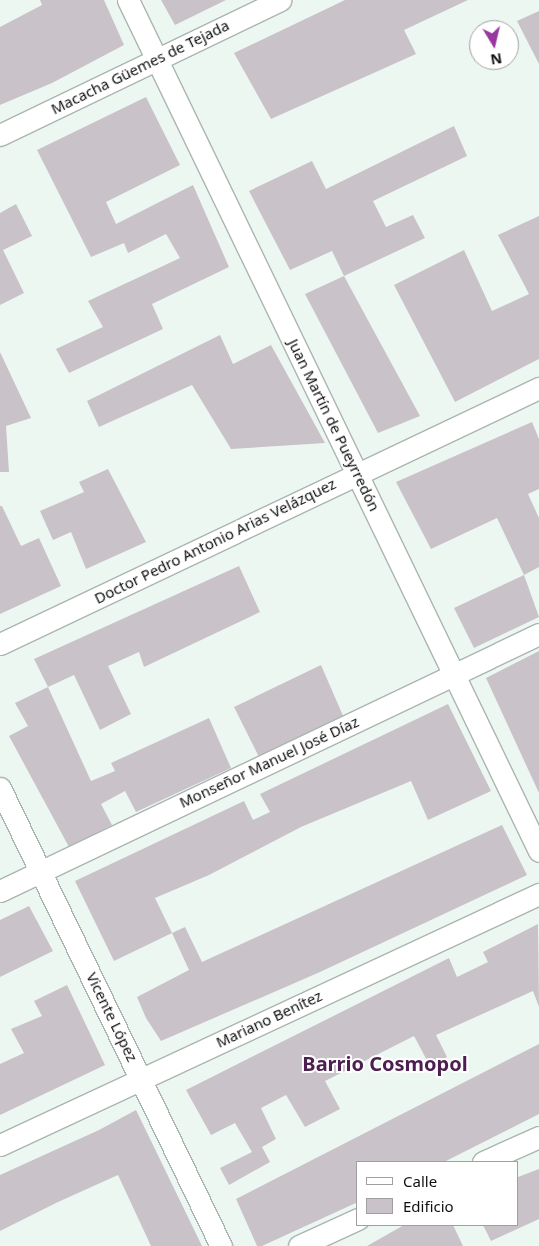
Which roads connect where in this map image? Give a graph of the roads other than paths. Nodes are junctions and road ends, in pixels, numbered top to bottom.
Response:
1 (128, 0) edge
2 (280, 0) edge
3 (155, 60) junction
4 (0, 135) edge
5 (539, 388) edge
6 (357, 473) junction
7 (539, 634) edge
8 (0, 644) edge
9 (455, 674) junction
10 (0, 788) edge
11 (539, 851) edge
12 (40, 871) junction
13 (0, 891) edge
14 (539, 894) edge
15 (142, 1079) junction
16 (539, 1136) edge
17 (0, 1145) edge
18 (484, 1161) edge
19 (356, 1220) edge
20 (221, 1246) edge
21 (299, 1246) edge

1 - 3 street, Juan Martín de Pueyrredón
2 - 3 street, Macacha Güemes de Tejada
3 - 4 street, Macacha Güemes de Tejada
3 - 6 street, Juan Martín de Pueyrredón
5 - 6 street, Doctor Pedro Antonio Arias Velázquez
6 - 8 street, Doctor Pedro Antonio Arias Velázquez
6 - 9 street, Juan Martín de Pueyrredón
7 - 9 street, Monseñor Manuel José Díaz
9 - 11 street, Juan Martín de Pueyrredón
9 - 12 street, Monseñor Manuel José Díaz
10 - 12 street, Vicente López
12 - 13 street, Monseñor Manuel José Díaz
12 - 15 street, Vicente López
14 - 15 street, Mariano Benítez
15 - 17 street, Mariano Benítez
15 - 20 street, Vicente López
16 - 18 street
19 - 21 street

